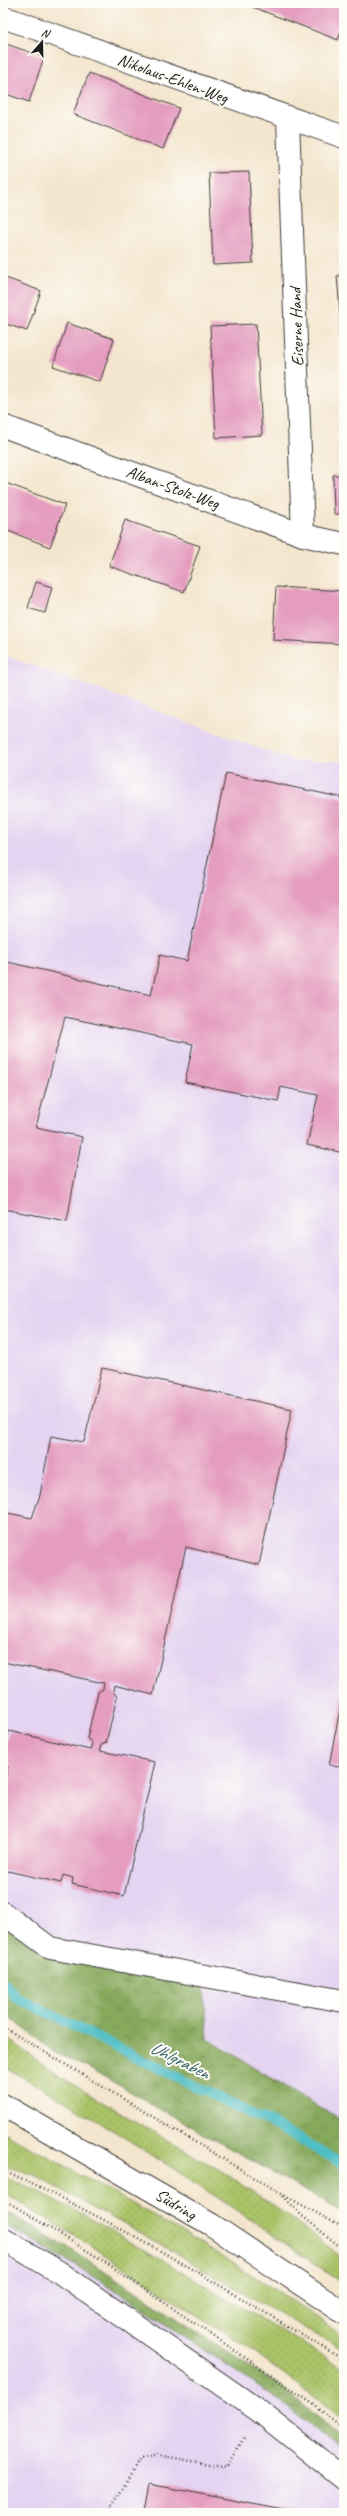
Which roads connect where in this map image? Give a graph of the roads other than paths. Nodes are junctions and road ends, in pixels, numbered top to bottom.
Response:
1 (3, 17) edge
2 (288, 119) junction
3 (344, 137) edge
4 (3, 426) edge
5 (303, 535) junction
6 (344, 544) edge
7 (3, 1913) edge
8 (344, 2001) edge
9 (3, 2105) edge
10 (3, 2239) edge
11 (344, 2313) edge
12 (344, 2480) edge

1 - 2 street, Nikolaus-Ehlen-Weg
2 - 3 street, Nikolaus-Ehlen-Weg
2 - 5 street, Eiserne Hand
4 - 5 street, Alban-Stolz-Weg
5 - 6 street, Alban-Stolz-Weg
7 - 8 street
9 - 11 street, Südring
10 - 12 street

